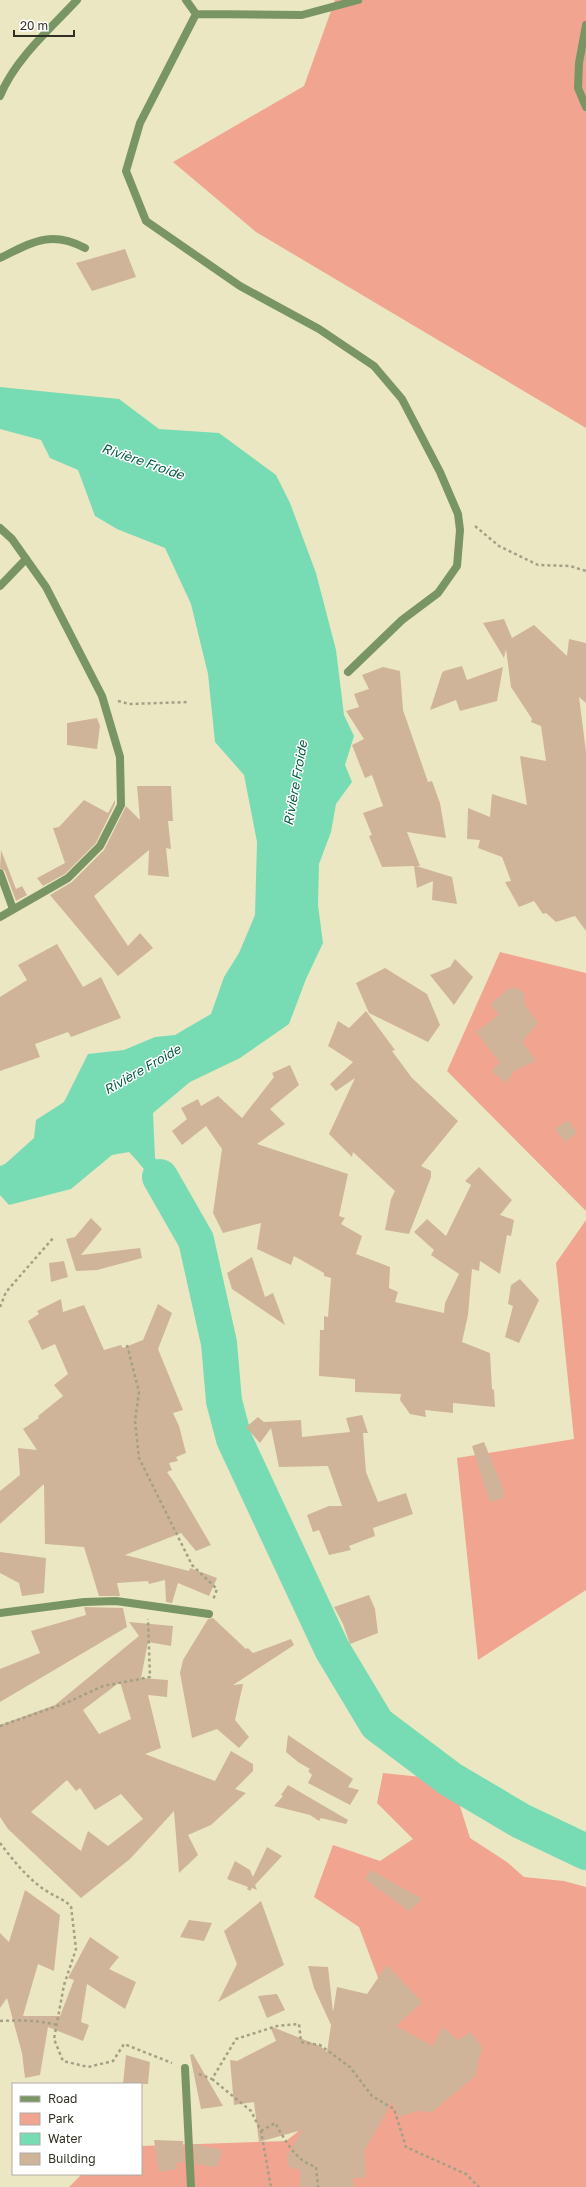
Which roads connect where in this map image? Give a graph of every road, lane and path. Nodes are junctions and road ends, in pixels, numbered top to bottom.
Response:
1 (77, 0) edge
2 (186, 0) edge
3 (358, 0) edge
4 (196, 14) junction
5 (586, 25) edge
6 (0, 96) edge
7 (586, 107) edge
8 (86, 248) dead end
9 (0, 258) edge
10 (458, 514) junction
11 (0, 528) edge
12 (26, 558) junction
13 (586, 571) edge
14 (0, 586) edge
15 (348, 672) dead end
16 (102, 696) junction
17 (189, 702) dead end
18 (0, 873) edge
19 (13, 909) junction
20 (0, 917) edge
21 (54, 1237) dead end
22 (0, 1307) edge
23 (127, 1345) dead end
24 (148, 1606) junction
25 (0, 1613) edge
26 (209, 1614) joint
27 (0, 1726) edge
28 (0, 1843) edge
29 (0, 2021) edge
30 (57, 2025) junction
31 (185, 2068) junction
32 (212, 2079) junction
33 (261, 2131) junction
34 (191, 2187) edge
35 (271, 2187) edge
36 (318, 2187) edge
37 (478, 2187) edge

1 - 6 street
2 - 4 street
3 - 4 street
4 - 10 street
5 - 7 street
8 - 9 street
10 - 13 path
10 - 15 street
11 - 12 street
12 - 14 street
12 - 16 street
16 - 17 path
16 - 19 street
18 - 19 street
19 - 20 street
21 - 22 path
23 - 26 path
24 - 25 street
24 - 26 street
24 - 27 path
28 - 30 path
29 - 30 path
30 - 31 path
31 - 32 path
31 - 34 street
32 - 33 path
32 - 37 path
33 - 35 path
33 - 36 path

